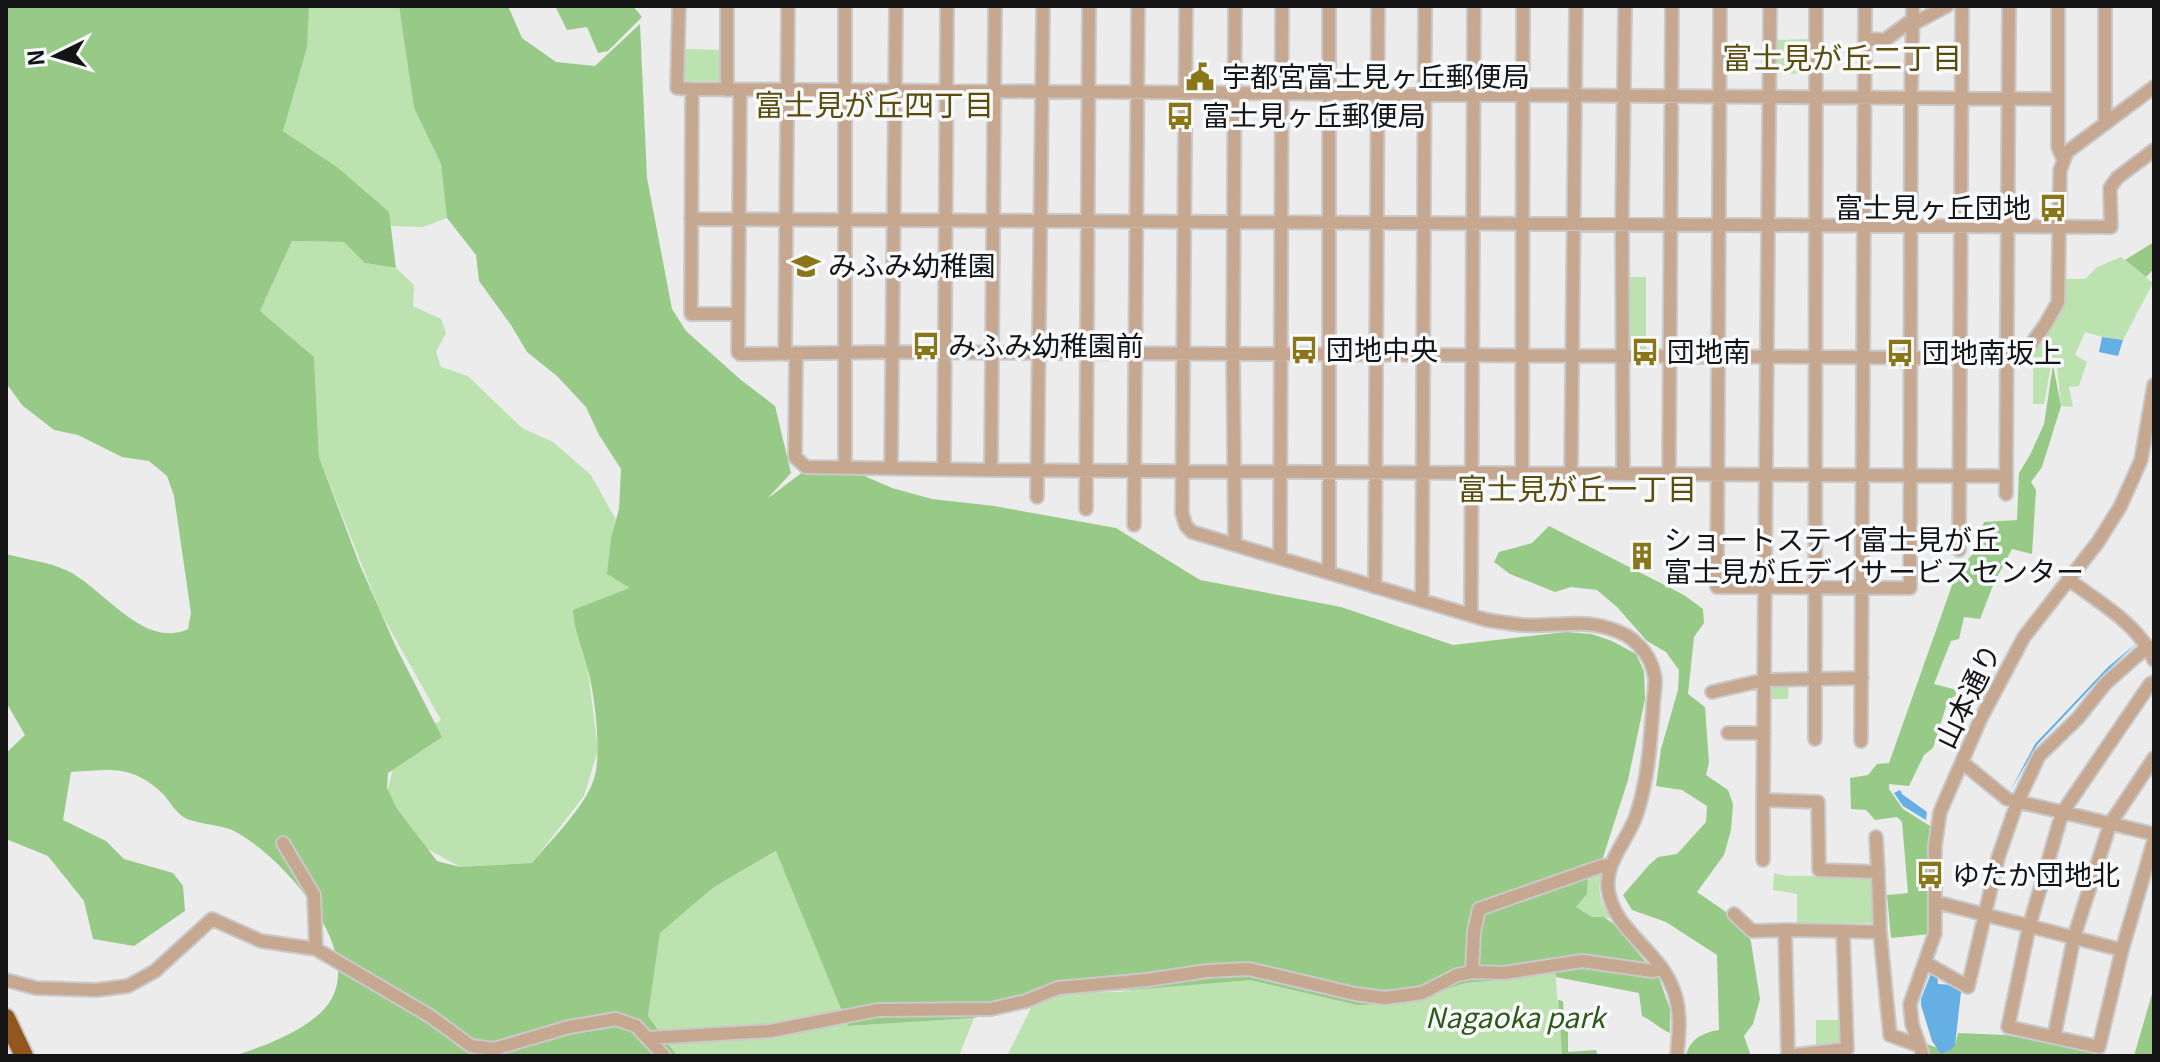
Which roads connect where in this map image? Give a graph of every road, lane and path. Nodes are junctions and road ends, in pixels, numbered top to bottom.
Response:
1 (679, 6) edge
2 (727, 6) edge
3 (788, 6) edge
4 (845, 6) edge
5 (896, 6) edge
6 (947, 6) edge
7 (995, 6) edge
8 (1043, 6) edge
9 (1089, 6) edge
10 (1138, 6) edge
11 (1186, 6) edge
12 (1235, 6) edge
13 (1282, 6) edge
14 (1329, 6) edge
15 (1378, 6) edge
16 (1425, 6) edge
17 (1474, 6) edge
18 (1523, 6) edge
19 (1576, 6) edge
20 (1625, 6) edge
21 (1672, 6) edge
22 (1720, 6) edge
23 (1770, 6) edge
24 (1816, 6) edge
25 (1865, 6) edge
26 (1947, 6) edge
27 (1962, 6) edge
28 (2009, 6) edge
29 (2058, 6) edge
30 (2105, 6) edge
31 (1913, 16) edge
32 (1865, 39) junction
33 (2154, 87) edge
34 (692, 89) junction
35 (734, 90) junction
36 (788, 90) junction
37 (843, 91) junction
38 (895, 91) junction
39 (946, 91) junction
40 (994, 92) junction
41 (1041, 93) junction
42 (1088, 93) junction
43 (1137, 93) junction
44 (1185, 93) junction
45 (1236, 94) junction
46 (1281, 94) junction
47 (1330, 94) junction
48 (1378, 95) junction
49 (1423, 95) junction
50 (1473, 95) junction
51 (1523, 95) junction
52 (1576, 95) junction
53 (1624, 96) junction
54 (1670, 96) junction
55 (1720, 97) junction
56 (1769, 97) junction
57 (1815, 97) junction
58 (1865, 97) junction
59 (1911, 98) junction
60 (1961, 98) junction
61 (2009, 98) junction
62 (2058, 99) junction
63 (2105, 124) junction
64 (2154, 150) edge
65 (2063, 159) junction
66 (691, 219) junction
67 (739, 219) junction
68 (787, 220) junction
69 (844, 220) junction
70 (895, 220) junction
71 (945, 221) junction
72 (993, 221) junction
73 (1039, 221) junction
74 (1087, 221) junction
75 (1136, 222) junction
76 (1185, 222) junction
77 (1235, 222) junction
78 (1280, 222) junction
79 (1329, 223) junction
80 (1377, 223) junction
81 (1425, 223) junction
82 (1473, 223) junction
83 (1523, 224) junction
84 (1573, 224) junction
85 (1622, 224) junction
86 (1670, 225) junction
87 (1719, 225) junction
88 (1768, 225) junction
89 (1814, 225) junction
90 (1864, 226) junction
91 (1911, 226) junction
92 (1959, 226) junction
93 (2008, 227) junction
94 (2060, 227) junction
95 (737, 314) junction
96 (843, 352) junction
97 (893, 352) junction
98 (943, 352) junction
99 (790, 353) junction
100 (992, 353) junction
101 (1039, 353) junction
102 (1086, 354) junction
103 (1134, 354) junction
104 (1184, 355) junction
105 (1233, 355) junction
106 (1282, 355) junction
107 (1329, 355) junction
108 (1376, 355) junction
109 (1424, 356) junction
110 (1473, 356) junction
111 (1523, 356) junction
112 (1572, 356) junction
113 (1622, 356) junction
114 (1669, 357) junction
115 (1718, 357) junction
116 (1767, 357) junction
117 (1815, 357) junction
118 (1863, 358) junction
119 (1910, 358) junction
120 (1959, 358) junction
121 (2007, 358) junction
122 (2154, 385) edge
123 (845, 468) junction
124 (891, 468) junction
125 (944, 469) junction
126 (991, 470) junction
127 (1038, 470) junction
128 (1086, 470) junction
129 (1133, 470) junction
130 (1182, 470) junction
131 (1234, 471) junction
132 (1280, 471) junction
133 (1329, 471) junction
134 (1376, 471) junction
135 (1422, 472) junction
136 (1473, 472) junction
137 (1522, 472) junction
138 (1571, 473) junction
139 (1623, 473) junction
140 (1669, 474) junction
141 (1718, 474) junction
142 (1766, 474) junction
143 (1815, 475) junction
144 (1863, 475) junction
145 (1911, 475) junction
146 (1959, 476) junction
147 (2006, 476) junction
148 (2006, 494) dead end
149 (1037, 497) dead end
150 (1086, 509) dead end
151 (1134, 525) dead end
152 (1235, 545) junction
153 (1959, 550) dead end
154 (1280, 558) junction
155 (1329, 573) junction
156 (2068, 579) junction
157 (1375, 587) junction
158 (1813, 588) junction
159 (1862, 588) junction
160 (1765, 589) junction
161 (1422, 601) junction
162 (1471, 615) junction
163 (2148, 646) junction
164 (2154, 660) edge
165 (1862, 678) junction
166 (1814, 679) junction
167 (1764, 680) junction
168 (2154, 682) edge
169 (1712, 692) dead end
170 (1728, 733) dead end
171 (1764, 733) junction
172 (1815, 739) dead end
173 (1861, 741) dead end
174 (2154, 758) edge
175 (1962, 762) junction
176 (2140, 779) junction
177 (2154, 782) edge
178 (1763, 800) junction
179 (2017, 803) junction
180 (2062, 813) junction
181 (2110, 824) junction
182 (2154, 834) edge
183 (1876, 837) dead end
184 (2154, 840) edge
185 (283, 843) dead end
186 (1763, 860) dead end
187 (1611, 865) junction
188 (1878, 872) junction
189 (2148, 883) edge
190 (1936, 902) junction
191 (1734, 914) dead end
192 (1983, 916) junction
193 (2029, 927) junction
194 (1785, 930) junction
195 (1843, 931) junction
196 (1880, 932) junction
197 (2074, 937) junction
198 (316, 949) junction
199 (2122, 950) junction
200 (1926, 963) junction
201 (1662, 968) junction
202 (1472, 972) junction
203 (6, 980) edge
204 (6, 1018) edge
205 (2054, 1037) junction
206 (649, 1038) junction
207 (6, 1047) edge
208 (1922, 1051) edge
209 (490, 1052) edge
210 (10, 1056) edge
211 (24, 1056) edge
212 (664, 1056) edge
213 (1677, 1056) edge
214 (1788, 1056) edge

1 - 34 street
2 - 35 street
3 - 36 street
4 - 37 street
5 - 38 street
6 - 39 street
7 - 40 street
8 - 41 street
9 - 42 street
10 - 43 street
11 - 44 street
12 - 45 street
13 - 46 street
14 - 47 street
15 - 48 street
16 - 49 street
17 - 50 street
18 - 51 street
19 - 52 street
20 - 53 street
21 - 54 street
22 - 55 street
23 - 56 street
24 - 57 street
25 - 32 street
26 - 31 street
27 - 60 street
28 - 61 street
29 - 62 street
30 - 63 street
31 - 32 street
31 - 59 street
32 - 58 street
33 - 63 street
34 - 35 street
34 - 66 street
35 - 36 street
35 - 67 street
36 - 37 street
36 - 68 street
37 - 38 street
37 - 69 street
38 - 39 street
38 - 70 street
39 - 40 street
39 - 71 street
40 - 41 street
40 - 72 street
41 - 42 street
41 - 73 street
42 - 43 street
42 - 74 street
43 - 44 street
43 - 75 street
44 - 45 street
44 - 76 street
45 - 46 street
45 - 77 street
46 - 47 street
46 - 78 street
47 - 48 street
47 - 79 street
48 - 49 street
48 - 80 street
49 - 50 street
49 - 81 street
50 - 51 street
50 - 82 street
51 - 52 street
51 - 83 street
52 - 53 street
52 - 84 street
53 - 54 street
53 - 85 street
54 - 55 street
54 - 86 street
55 - 56 street
55 - 87 street
56 - 57 street
56 - 88 street
57 - 58 street
57 - 89 street
58 - 59 street
58 - 90 street
59 - 60 street
59 - 91 street
60 - 61 street
60 - 92 street
61 - 62 street
61 - 93 street
62 - 65 street
63 - 65 street
64 - 94 street
65 - 94 street
66 - 67 street
66 - 95 street
67 - 68 street
67 - 95 street
68 - 69 street
68 - 99 street
69 - 70 street
69 - 96 street
70 - 71 street
70 - 97 street
71 - 72 street
71 - 98 street
72 - 73 street
72 - 100 street
73 - 74 street
73 - 101 street
74 - 75 street
74 - 102 street
75 - 76 street
75 - 103 street
76 - 77 street
76 - 104 street
77 - 78 street
77 - 105 street
78 - 79 street
78 - 106 street
79 - 80 street
79 - 107 street
80 - 81 street
80 - 108 street
81 - 82 street
81 - 109 street
82 - 83 street
82 - 110 street
83 - 84 street
83 - 111 street
84 - 85 street
84 - 112 street
85 - 86 street
85 - 113 street
86 - 87 street
86 - 114 street
87 - 88 street
87 - 115 street
88 - 89 street
88 - 116 street
89 - 90 street
89 - 117 street
90 - 91 street
90 - 118 street
91 - 92 street
91 - 119 street
92 - 93 street
92 - 120 street
93 - 94 street
93 - 121 street
94 - 121 street
95 - 99 street
96 - 97 street
96 - 99 street
96 - 123 street
97 - 98 street
97 - 124 street
98 - 100 street
98 - 125 street
99 - 123 street
100 - 101 street
100 - 126 street
101 - 102 street
101 - 127 street
102 - 103 street
102 - 128 street
103 - 104 street
103 - 129 street
104 - 105 street
104 - 130 street
105 - 106 street
105 - 131 street
106 - 107 street
106 - 132 street
107 - 108 street
107 - 133 street
108 - 109 street
108 - 134 street
109 - 110 street
109 - 135 street
110 - 111 street
110 - 136 street
111 - 112 street
111 - 137 street
112 - 113 street
112 - 138 street
113 - 114 street
113 - 139 street
114 - 115 street
114 - 140 street
115 - 116 street
115 - 141 street
116 - 117 street
116 - 142 street
117 - 118 street
117 - 143 street
118 - 119 street
118 - 144 street
119 - 120 street
119 - 145 street
120 - 121 street
120 - 146 street
121 - 147 street
122 - 156 street, 山本通り
123 - 124 street
124 - 125 street
125 - 126 street
126 - 127 street
127 - 128 street
127 - 149 street
128 - 129 street
128 - 150 street
129 - 130 street
129 - 151 street
130 - 131 street
130 - 152 street
131 - 132 street
131 - 152 street
132 - 133 street
132 - 154 street
133 - 134 street
133 - 155 street
134 - 135 street
134 - 157 street
135 - 136 street
135 - 161 street
136 - 137 street
136 - 162 street
137 - 138 street
138 - 139 street
139 - 140 street
140 - 141 street
141 - 142 street
141 - 160 street
142 - 143 street
142 - 160 street
143 - 144 street
143 - 158 street
144 - 145 street
144 - 159 street
145 - 146 street
145 - 159 street
146 - 147 street
146 - 153 street
147 - 148 street
152 - 154 street
154 - 155 street
155 - 157 street
156 - 163 street
156 - 175 street, 山本通り
157 - 161 street
158 - 159 street
158 - 160 street
158 - 166 street
159 - 165 street
160 - 167 street
161 - 162 street
162 - 187 street
163 - 164 street
163 - 179 street
165 - 166 street
165 - 173 street
166 - 167 street
166 - 172 street
167 - 169 street
167 - 171 street
168 - 180 street
170 - 171 street
171 - 178 street
174 - 176 street
175 - 179 street
175 - 190 street, 山本通り
176 - 177 street
176 - 181 street
178 - 186 street
178 - 188 street
179 - 180 street
179 - 192 street
180 - 181 street
180 - 193 street
181 - 182 street
181 - 197 street
183 - 188 street
184 - 189 street
185 - 198 street
187 - 201 street
187 - 202 street
188 - 196 street
189 - 199 street
190 - 192 street
190 - 200 street, 山本通り
191 - 194 street
192 - 193 street
192 - 200 street
193 - 197 street
193 - 205 street
194 - 195 street
194 - 214 street
195 - 196 street
195 - 214 street
196 - 208 street
197 - 199 street
197 - 205 street
198 - 203 street
198 - 209 street
199 - 205 street
200 - 208 street, 山本通り
201 - 202 street
201 - 213 street
202 - 206 street
204 - 211 highway
206 - 209 street
206 - 212 street
207 - 210 highway

